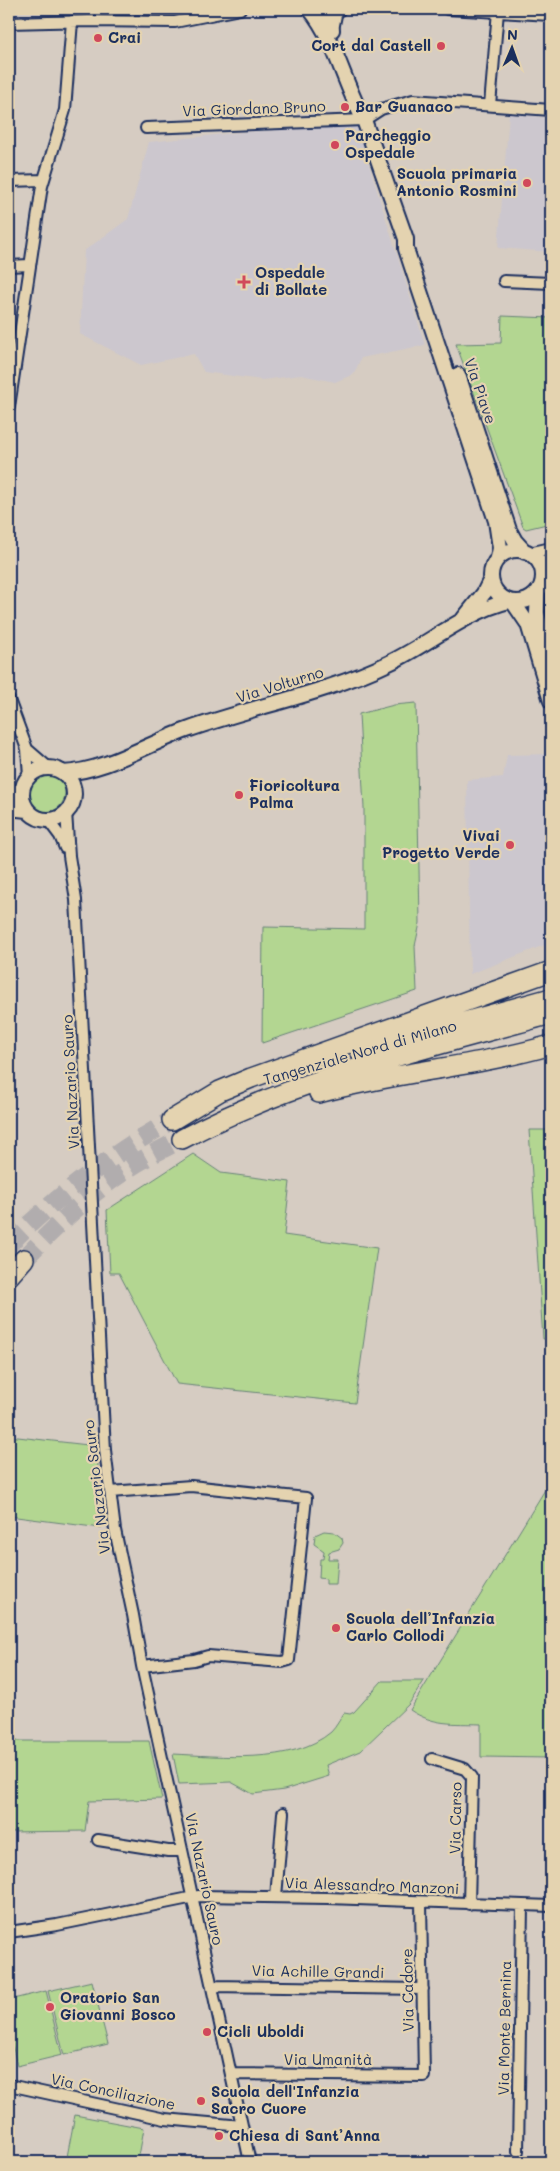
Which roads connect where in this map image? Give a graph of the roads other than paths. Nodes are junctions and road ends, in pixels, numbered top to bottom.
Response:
1 (240, 9) edge
2 (311, 9) edge
3 (331, 9) edge
4 (448, 9) edge
5 (472, 9) edge
6 (498, 11) junction
7 (551, 15) edge
8 (72, 21) junction
9 (9, 23) edge
10 (490, 105) junction
11 (551, 110) edge
12 (364, 120) junction
13 (146, 128) dead end
14 (43, 180) junction
15 (9, 181) edge
16 (406, 239) junction
17 (29, 265) junction
18 (9, 266) edge
19 (504, 281) dead end
20 (551, 283) edge
21 (9, 405) edge
22 (551, 548) edge
23 (527, 553) junction
24 (551, 554) edge
25 (498, 558) junction
26 (543, 576) junction
27 (491, 579) junction
28 (538, 592) junction
29 (511, 601) junction
30 (461, 620) junction
31 (551, 667) edge
32 (9, 700) edge
33 (551, 701) edge
34 (27, 749) junction
35 (102, 766) junction
36 (49, 768) junction
37 (63, 773) junction
38 (29, 776) junction
39 (22, 789) junction
40 (74, 794) junction
41 (9, 798) edge
42 (9, 808) edge
43 (27, 810) junction
44 (66, 812) junction
45 (48, 820) junction
46 (69, 856) junction
47 (551, 971) edge
48 (551, 998) edge
49 (551, 1014) edge
50 (551, 1045) edge
51 (24, 1259) tunnel mouth
52 (9, 1276) edge
53 (110, 1492) junction
54 (142, 1666) junction
55 (432, 1759) dead end
56 (283, 1813) dead end
57 (98, 1840) dead end
58 (182, 1851) junction
59 (192, 1897) junction
60 (276, 1897) junction
61 (421, 1903) junction
62 (469, 1904) junction
63 (522, 1906) junction
64 (551, 1906) edge
65 (9, 1932) edge
66 (212, 1986) junction
67 (423, 1989) junction
68 (232, 2074) junction
69 (424, 2076) joint
70 (9, 2085) edge
71 (242, 2126) junction
72 (518, 2151) dead end
73 (250, 2162) edge

1 - 8 street
2 - 3 street
2 - 12 street, Via Piave
3 - 12 street, Via Piave
4 - 5 street
5 - 6 street
6 - 7 street
6 - 10 street
8 - 9 street
8 - 14 street
10 - 11 street
10 - 12 street
12 - 13 street, Via Giordano Bruno
12 - 16 street, Via Piave
14 - 15 street
14 - 17 street
16 - 23 street, Via Piave
16 - 25 street, Via Piave
17 - 18 street
17 - 21 street
19 - 20 street
22 - 23 street
23 - 25 street
23 - 26 street
24 - 26 street
25 - 27 street
26 - 28 street
27 - 29 street
27 - 30 street, Via Volturno
28 - 29 street
28 - 31 street
29 - 30 street, Via Volturno
29 - 33 street
30 - 35 street, Via Volturno
32 - 34 street
34 - 36 street
34 - 38 street
35 - 37 street, Via Volturno
35 - 40 street, Via Volturno
36 - 37 street
36 - 38 street
37 - 40 street
38 - 39 street
39 - 41 street
39 - 43 street
40 - 44 street
42 - 43 street
43 - 45 street
44 - 45 street
44 - 46 street, Via Nazario Sauro
45 - 46 street, Via Nazario Sauro
46 - 53 street, Via Nazario Sauro
47 - 48 highway, Tangenziale Nord di Milano
49 - 50 highway, Tangenziale Nord di Milano
51 - 52 highway
53 - 54 street, Via Nazario Sauro
53 - 54 street
54 - 58 street, Via Nazario Sauro
55 - 62 street, Via Carso
56 - 60 street
57 - 58 street
58 - 59 street, Via Nazario Sauro
59 - 60 street, Via Alessandro Manzoni
59 - 65 street, Via Alessandro Manzoni
59 - 66 street, Via Nazario Sauro
60 - 61 street, Via Alessandro Manzoni
61 - 62 street, Via Alessandro Manzoni
61 - 67 street, Via Cadore
62 - 63 street, Via Alessandro Manzoni
63 - 64 street, Via Alessandro Manzoni
63 - 72 street, Via Monte Bernina
66 - 67 street, Via Achille Grandi
66 - 68 street, Via Nazario Sauro
67 - 69 street, Via Cadore
68 - 69 street, Via Umanità
68 - 71 street, Via Nazario Sauro
70 - 71 street, Via Conciliazione
71 - 73 street, Via Nazario Sauro

